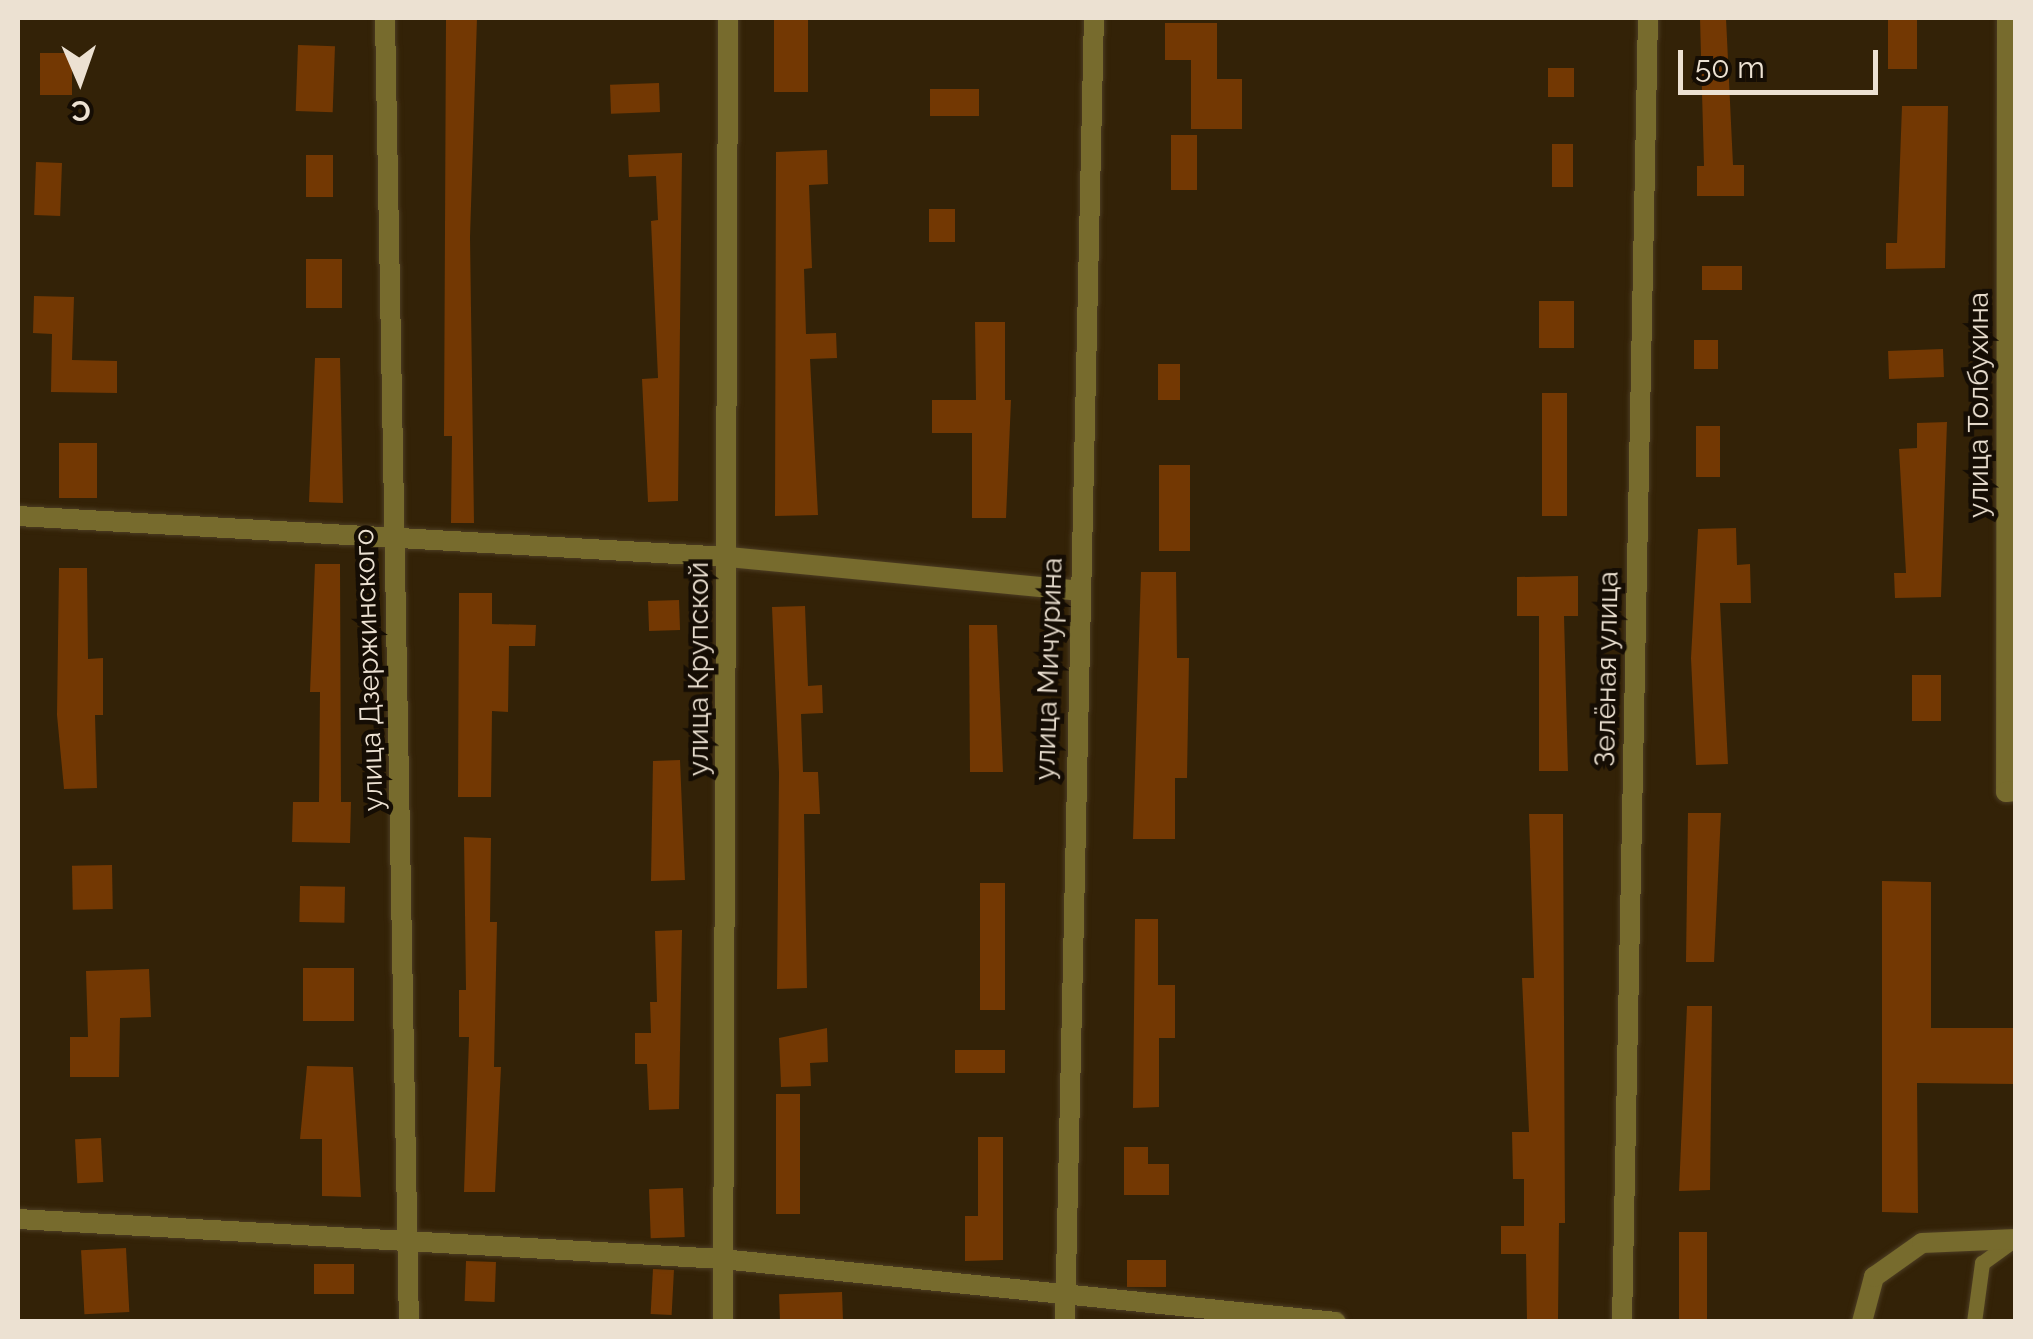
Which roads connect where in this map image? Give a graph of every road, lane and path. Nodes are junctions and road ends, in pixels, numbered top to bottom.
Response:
1 (385, 18) edge
2 (728, 18) edge
3 (1094, 18) edge
4 (1648, 18) edge
5 (2007, 18) edge
6 (18, 516) edge
7 (392, 540) junction
8 (728, 557) junction
9 (1079, 591) junction
10 (2011, 792) edge
11 (18, 1220) edge
12 (2015, 1238) edge
13 (407, 1242) junction
14 (722, 1259) junction
15 (1065, 1297) junction
16 (409, 1322) edge
17 (723, 1322) edge
18 (1065, 1322) edge
19 (1336, 1322) edge
20 (1622, 1322) edge
21 (1862, 1322) edge
22 (1974, 1322) edge

1 - 7 street, улица Дзержинского
2 - 8 street, улица Крупской
3 - 9 street, улица Мичурина
4 - 20 street, Зелёная улица
5 - 10 street, улица Толбухина
6 - 7 street
7 - 8 street
7 - 13 street, улица Дзержинского
8 - 9 street
8 - 14 street, улица Крупской
9 - 15 street, улица Мичурина
11 - 13 street
12 - 21 street
12 - 22 lane
13 - 14 street
13 - 16 street, улица Дзержинского
14 - 15 street
14 - 17 street, улица Крупской
15 - 18 street, улица Мичурина
15 - 19 street

